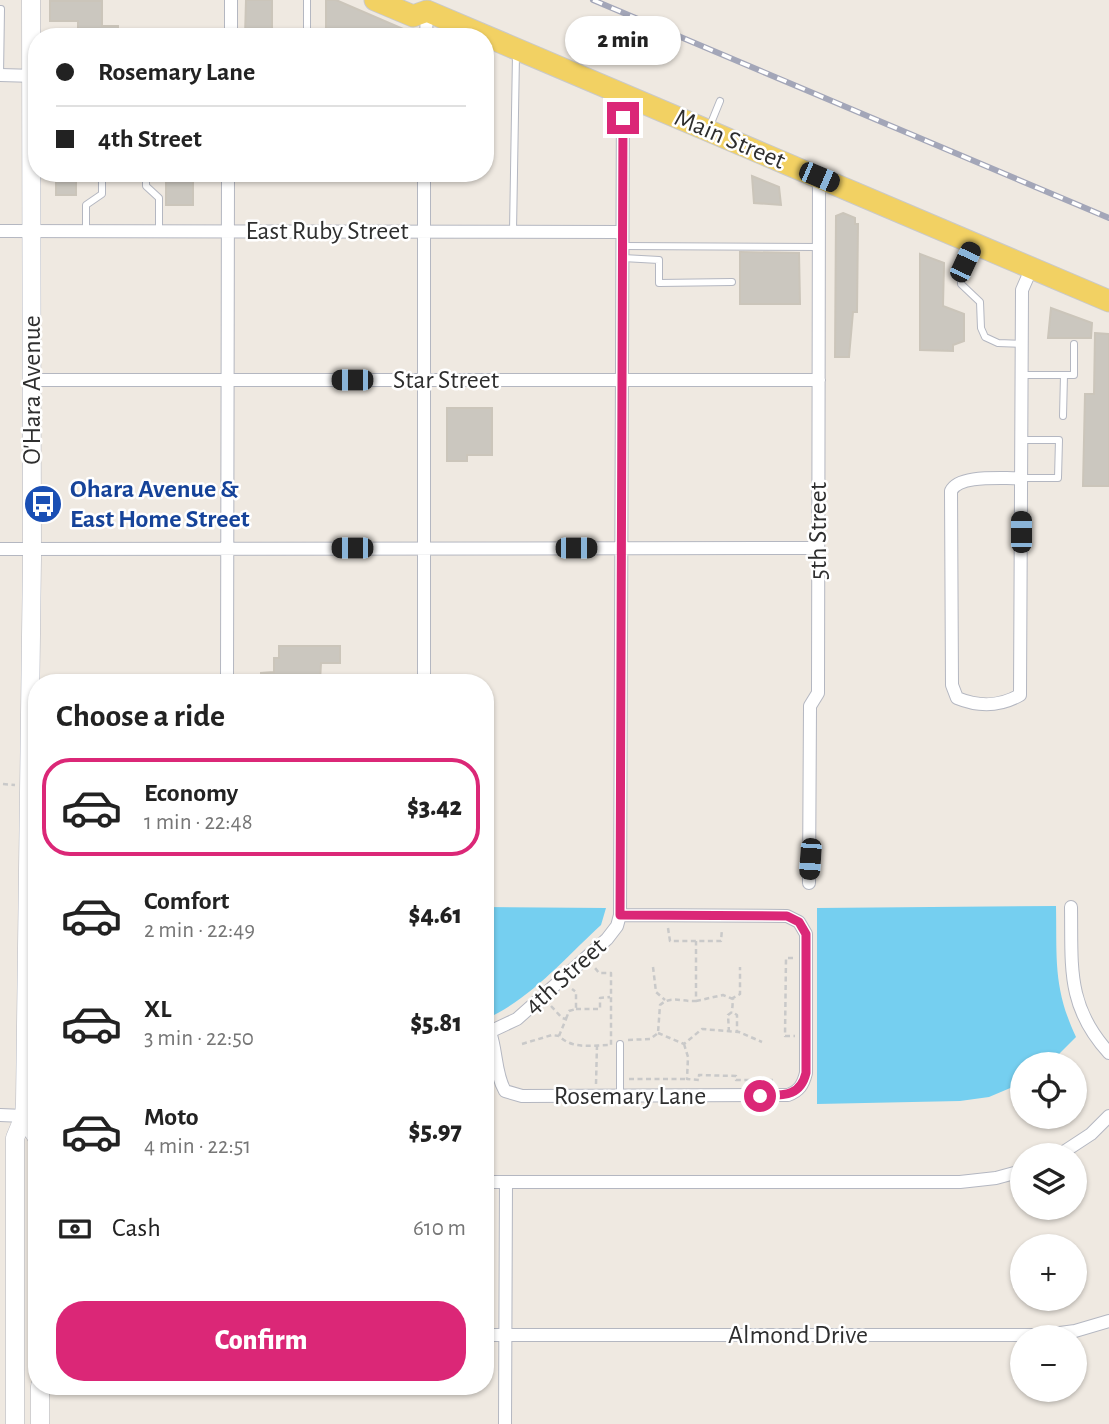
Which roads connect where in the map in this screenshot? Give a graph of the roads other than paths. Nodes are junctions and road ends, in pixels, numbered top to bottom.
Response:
1 (32, 0) edge
2 (231, 0) edge
3 (307, 0) edge
4 (375, 0) edge
5 (426, 6) edge
6 (1, 9) edge
7 (33, 28) edge
8 (231, 28) edge
9 (307, 28) edge
10 (425, 28) edge
11 (472, 28) edge
12 (494, 38) edge
13 (516, 49) junction
14 (0, 75) edge
15 (28, 76) edge
16 (623, 94) junction
17 (720, 101) dead end
18 (708, 130) junction
19 (819, 177) junction
20 (34, 182) edge
21 (102, 182) edge
22 (146, 182) edge
23 (228, 182) edge
24 (424, 182) edge
25 (86, 230) junction
26 (159, 230) junction
27 (228, 230) junction
28 (0, 231) edge
29 (33, 231) junction
30 (513, 231) junction
31 (424, 232) junction
32 (621, 232) junction
33 (974, 243) junction
34 (819, 247) junction
35 (621, 252) junction
36 (1032, 267) junction
37 (733, 282) dead end
38 (1109, 301) edge
39 (1022, 344) junction
40 (1074, 344) dead end
41 (1021, 375) junction
42 (1064, 375) junction
43 (32, 380) junction
44 (227, 380) junction
45 (425, 380) junction
46 (819, 380) junction
47 (622, 381) junction
48 (1063, 416) dead end
49 (1021, 440) junction
50 (1021, 478) junction
51 (32, 547) junction
52 (227, 548) junction
53 (424, 548) junction
54 (622, 548) junction
55 (817, 548) junction
56 (0, 549) edge
57 (33, 674) edge
58 (227, 674) edge
59 (424, 674) edge
60 (809, 883) dead end
61 (1071, 907) dead end
62 (620, 915) junction
63 (494, 1030) edge
64 (621, 1041) road end
65 (494, 1045) edge
66 (1109, 1053) edge
67 (28, 1077) edge
68 (620, 1096) junction
69 (0, 1115) edge
70 (24, 1116) junction
71 (1109, 1116) edge
72 (28, 1123) edge
73 (1077, 1143) edge
74 (1010, 1174) edge
75 (494, 1182) edge
76 (506, 1182) junction
77 (1109, 1321) edge
78 (494, 1335) edge
79 (506, 1335) junction
80 (40, 1395) edge
81 (15, 1424) edge
82 (40, 1424) edge
83 (505, 1424) edge

1 - 7 main road, O'Hara Avenue
2 - 8 street
3 - 9 lane
4 - 5 main road, Main Street
5 - 10 street
5 - 11 main road, Main Street
6 - 14 lane
12 - 13 main road, Main Street
13 - 16 main road, Main Street
13 - 30 lane
14 - 15 street
16 - 18 main road, Main Street
16 - 32 street, 4th Street
17 - 18 lane
18 - 19 main road, Main Street
19 - 33 main road, Main Street
19 - 34 street, 5th Street
20 - 29 main road, O'Hara Avenue
21 - 25 lane
22 - 26 lane
23 - 27 street
24 - 31 street
25 - 26 street, East Ruby Street
25 - 29 street, East Ruby Street
26 - 27 street, East Ruby Street
27 - 31 street, East Ruby Street
27 - 44 street
28 - 29 street, East Ruby Street
29 - 43 main road, O'Hara Avenue
30 - 31 street, East Ruby Street
30 - 32 street, East Ruby Street
31 - 45 street
32 - 35 street, 4th Street
33 - 36 main road, Main Street
33 - 39 lane
34 - 35 lane
34 - 46 street, 5th Street
35 - 37 lane
35 - 47 street, 4th Street
36 - 38 main road, Main Street
36 - 39 street
39 - 41 street
40 - 42 lane
41 - 42 lane
41 - 49 street
42 - 48 lane
43 - 44 street, Star Street
43 - 51 main road, O'Hara Avenue
44 - 45 street, Star Street
44 - 52 street
45 - 47 street, Star Street
45 - 53 street
46 - 47 street, Star Street
46 - 55 street, 5th Street
47 - 54 street, 4th Street
49 - 50 street
49 - 50 lane
50 - 50 street
51 - 52 street
51 - 56 street
51 - 57 main road, O'Hara Avenue
52 - 53 street
52 - 58 street
53 - 54 street
53 - 59 street
54 - 55 street
54 - 62 street, 4th Street
55 - 60 street, 5th Street
61 - 66 street
62 - 63 street, 4th Street
62 - 68 street, Rosemary Lane
64 - 68 lane
65 - 68 street, Rosemary Lane
67 - 70 main road, O'Hara Avenue
69 - 70 street
70 - 72 main road
70 - 81 main road, O'Hara Avenue
71 - 73 street
74 - 76 street
75 - 76 street
76 - 79 street
77 - 79 street, Almond Drive
78 - 79 street, Almond Drive
79 - 83 street
80 - 82 main road

